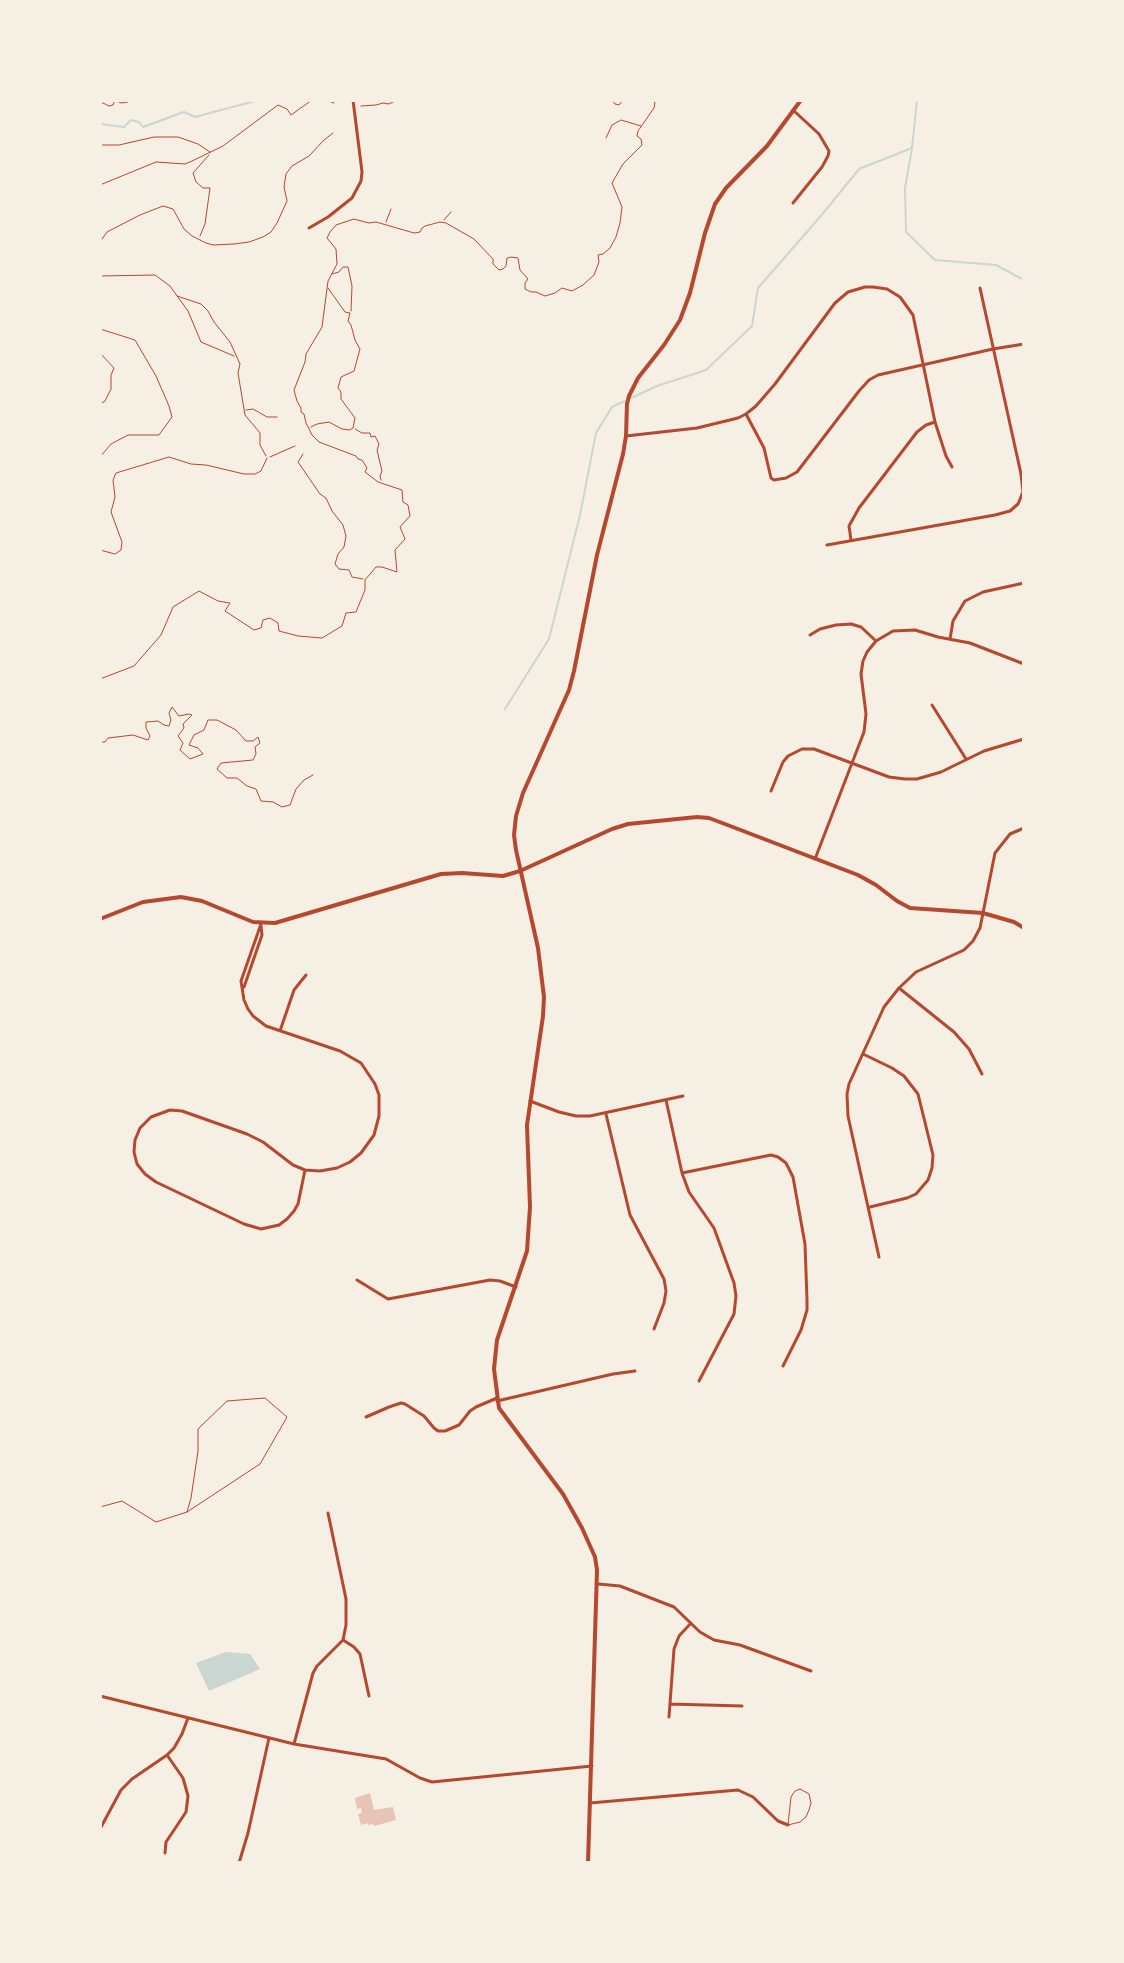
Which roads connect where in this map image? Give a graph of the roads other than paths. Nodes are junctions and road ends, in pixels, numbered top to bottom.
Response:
1 (353, 100) edge
2 (801, 100) edge
3 (793, 110) junction
4 (793, 203) dead end
5 (309, 228) dead end
6 (980, 288) dead end
7 (1024, 344) edge
8 (993, 349) junction
9 (924, 365) junction
10 (746, 414) junction
11 (935, 422) junction
12 (626, 436) junction
13 (952, 467) dead end
14 (1023, 474) edge
15 (851, 540) junction
16 (827, 545) dead end
17 (1024, 583) edge
18 (810, 635) dead end
19 (950, 639) junction
20 (876, 641) junction
21 (1024, 664) edge
22 (932, 705) dead end
23 (1024, 739) edge
24 (966, 759) junction
25 (854, 764) junction
26 (771, 791) dead end
27 (1024, 828) edge
28 (815, 859) junction
29 (520, 871) junction
30 (983, 913) junction
31 (100, 919) edge
32 (261, 923) junction
33 (1024, 928) edge
34 (306, 975) dead end
35 (899, 988) junction
36 (280, 1031) junction
37 (863, 1054) junction
38 (982, 1074) dead end
39 (683, 1096) dead end
40 (666, 1100) junction
41 (530, 1101) junction
42 (606, 1114) junction
43 (305, 1170) junction
44 (682, 1173) junction
45 (869, 1208) junction
46 (879, 1257) dead end
47 (357, 1280) dead end
48 (516, 1287) junction
49 (654, 1329) dead end
50 (783, 1366) dead end
51 (635, 1371) dead end
52 (699, 1381) dead end
53 (497, 1400) junction
54 (366, 1417) dead end
55 (100, 1507) edge
56 (187, 1512) junction
57 (328, 1513) dead end
58 (598, 1584) junction
59 (691, 1623) junction
60 (343, 1640) junction
61 (811, 1671) dead end
62 (100, 1696) edge
63 (369, 1696) dead end
64 (670, 1704) junction
65 (742, 1706) dead end
66 (669, 1717) dead end
67 (188, 1718) junction
68 (269, 1738) junction
69 (294, 1744) junction
70 (167, 1755) junction
71 (592, 1766) junction
72 (590, 1803) junction
73 (788, 1825) junction
74 (100, 1829) edge
75 (165, 1853) dead end
76 (239, 1863) edge
77 (588, 1863) edge

1 - 5 street
2 - 3 main road
3 - 4 street
3 - 12 main road
6 - 8 street
7 - 8 street
8 - 9 street
8 - 14 street
9 - 10 street
9 - 10 street
9 - 11 street
10 - 12 street
11 - 13 street
11 - 15 street
12 - 29 main road
14 - 15 street
15 - 16 street
17 - 19 street
18 - 20 street
19 - 20 street
19 - 21 street
20 - 25 street
22 - 24 street
23 - 24 street
24 - 25 street
25 - 26 street
25 - 28 street
27 - 30 street
28 - 29 main road
28 - 30 main road
29 - 32 main road
29 - 41 main road
30 - 33 main road
30 - 35 street
31 - 32 main road
32 - 36 street
34 - 36 street
35 - 37 street
35 - 38 street
36 - 43 street
37 - 45 street
37 - 45 street
39 - 40 street
40 - 42 street
40 - 44 street
41 - 42 street
41 - 48 main road
42 - 49 street
43 - 43 street
44 - 50 street
44 - 52 street
45 - 46 street
47 - 48 street
48 - 53 main road
51 - 53 street
53 - 54 street
53 - 58 main road
55 - 56 lane
56 - 56 lane
57 - 60 street
58 - 59 street
58 - 71 main road
59 - 61 street
59 - 64 street
60 - 63 street
60 - 69 street
62 - 67 street
64 - 65 street
64 - 66 street
67 - 68 street
67 - 70 street
68 - 69 street
68 - 76 street
69 - 71 street
70 - 74 street
70 - 75 street
71 - 72 main road
72 - 73 street
72 - 77 main road
73 - 73 lane

